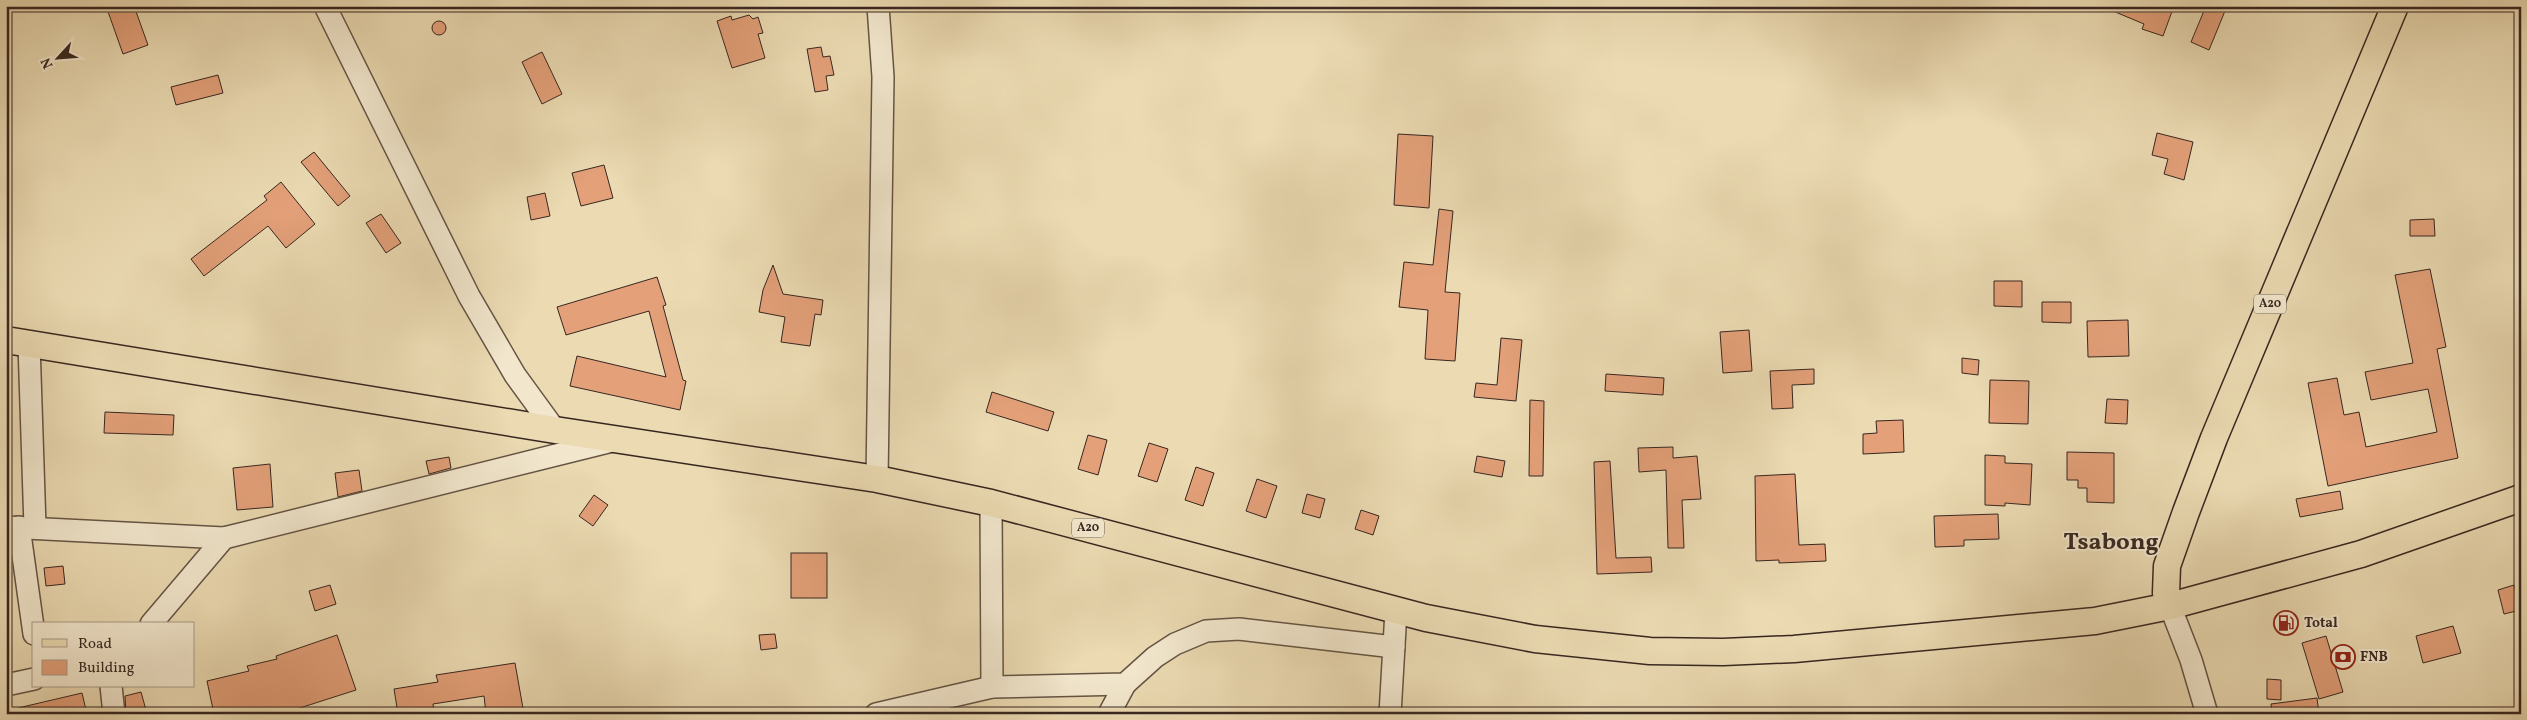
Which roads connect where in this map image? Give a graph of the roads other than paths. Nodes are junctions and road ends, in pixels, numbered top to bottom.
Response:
1 (325, 6) edge
2 (878, 6) edge
3 (2395, 6) edge
4 (18, 342) edge
5 (556, 430) junction
6 (618, 440) junction
7 (877, 479) junction
8 (2521, 498) edge
9 (991, 503) junction
10 (20, 527) edge
11 (224, 538) junction
12 (2170, 606) junction
13 (1396, 611) junction
14 (32, 622) edge
15 (153, 622) edge
16 (1394, 647) junction
17 (32, 679) edge
18 (1125, 684) junction
19 (6, 685) edge
20 (992, 687) junction
21 (111, 688) edge
22 (114, 714) edge
23 (876, 714) edge
24 (1109, 714) edge
25 (1390, 714) edge
26 (2207, 714) edge

1 - 5 street
2 - 7 street
3 - 12 main road, A20
4 - 5 main road, A20
4 - 10 street
5 - 6 main road, A20
6 - 7 main road, A20
6 - 11 street
7 - 9 main road, A20
8 - 12 main road
9 - 13 main road, A20
9 - 20 street
10 - 11 street
10 - 14 street
11 - 15 street
12 - 13 main road, A20
12 - 26 street
13 - 16 street
16 - 18 street
16 - 25 street
17 - 19 street
18 - 20 street
18 - 24 street
20 - 23 street
21 - 22 street

